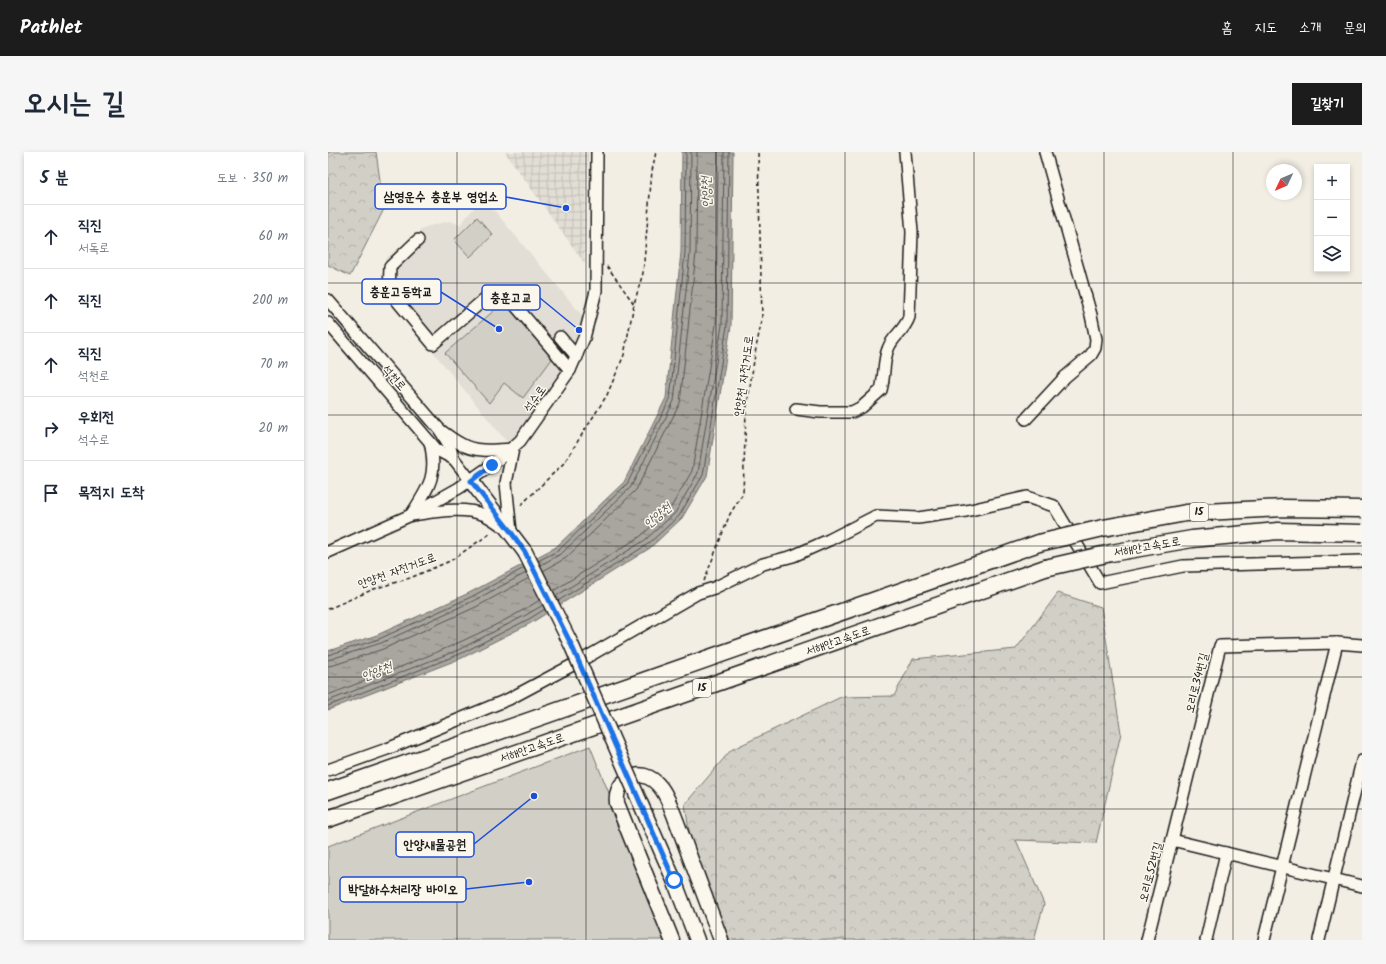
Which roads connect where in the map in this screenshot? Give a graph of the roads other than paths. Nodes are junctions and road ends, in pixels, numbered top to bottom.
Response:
1 (597, 152) edge
2 (905, 152) edge
3 (1045, 152) edge
4 (418, 240) dead end
5 (328, 300) edge
6 (328, 323) edge
7 (560, 337) dead end
8 (577, 357) junction
9 (570, 370) junction
10 (796, 409) dead end
11 (1026, 419) dead end
12 (440, 430) junction
13 (430, 442) junction
14 (513, 448) junction
15 (454, 459) junction
16 (471, 481) junction
17 (1362, 509) edge
18 (411, 515) junction
19 (511, 532) junction
20 (1362, 533) edge
21 (328, 552) edge
22 (1362, 561) edge
23 (1337, 643) junction
24 (1362, 645) edge
25 (1362, 761) edge
26 (328, 770) edge
27 (328, 791) edge
28 (328, 819) edge
29 (1172, 840) junction
30 (1226, 853) junction
31 (1282, 866) junction
32 (1334, 878) junction
33 (1362, 886) edge
34 (672, 940) edge
35 (697, 940) edge
36 (721, 940) edge
37 (1147, 940) edge
38 (1206, 940) edge
39 (1264, 940) edge
40 (1319, 940) edge

1 - 8 street, 석수로
2 - 10 street
3 - 11 street
4 - 9 street
5 - 12 street, 석천로
6 - 13 street, 석천로
7 - 8 street
8 - 9 street, 석수로
9 - 14 street, 석수로
12 - 14 street
12 - 15 street, 석천로
13 - 15 street, 석천로
13 - 18 street
14 - 16 street, 석수로
14 - 19 street
15 - 16 street, 석천로
16 - 18 street, 석수로
16 - 19 main road, 석천로
17 - 27 highway, 15, bridge
18 - 19 street
18 - 21 street, 석수로
19 - 35 main road, 석천로, bridge
20 - 28 highway, 서해안고속도로 / 15, bridge
22 - 26 street
23 - 24 street, 오리로34번길
23 - 29 street, 오리로34번길
23 - 31 street
25 - 32 street
29 - 30 street, 오리로52번길
29 - 37 street, 오리로52번길
30 - 31 street, 오리로52번길
30 - 38 street
31 - 32 street, 오리로52번길
31 - 39 street
32 - 33 street, 오리로52번길
32 - 40 street
34 - 36 main road

